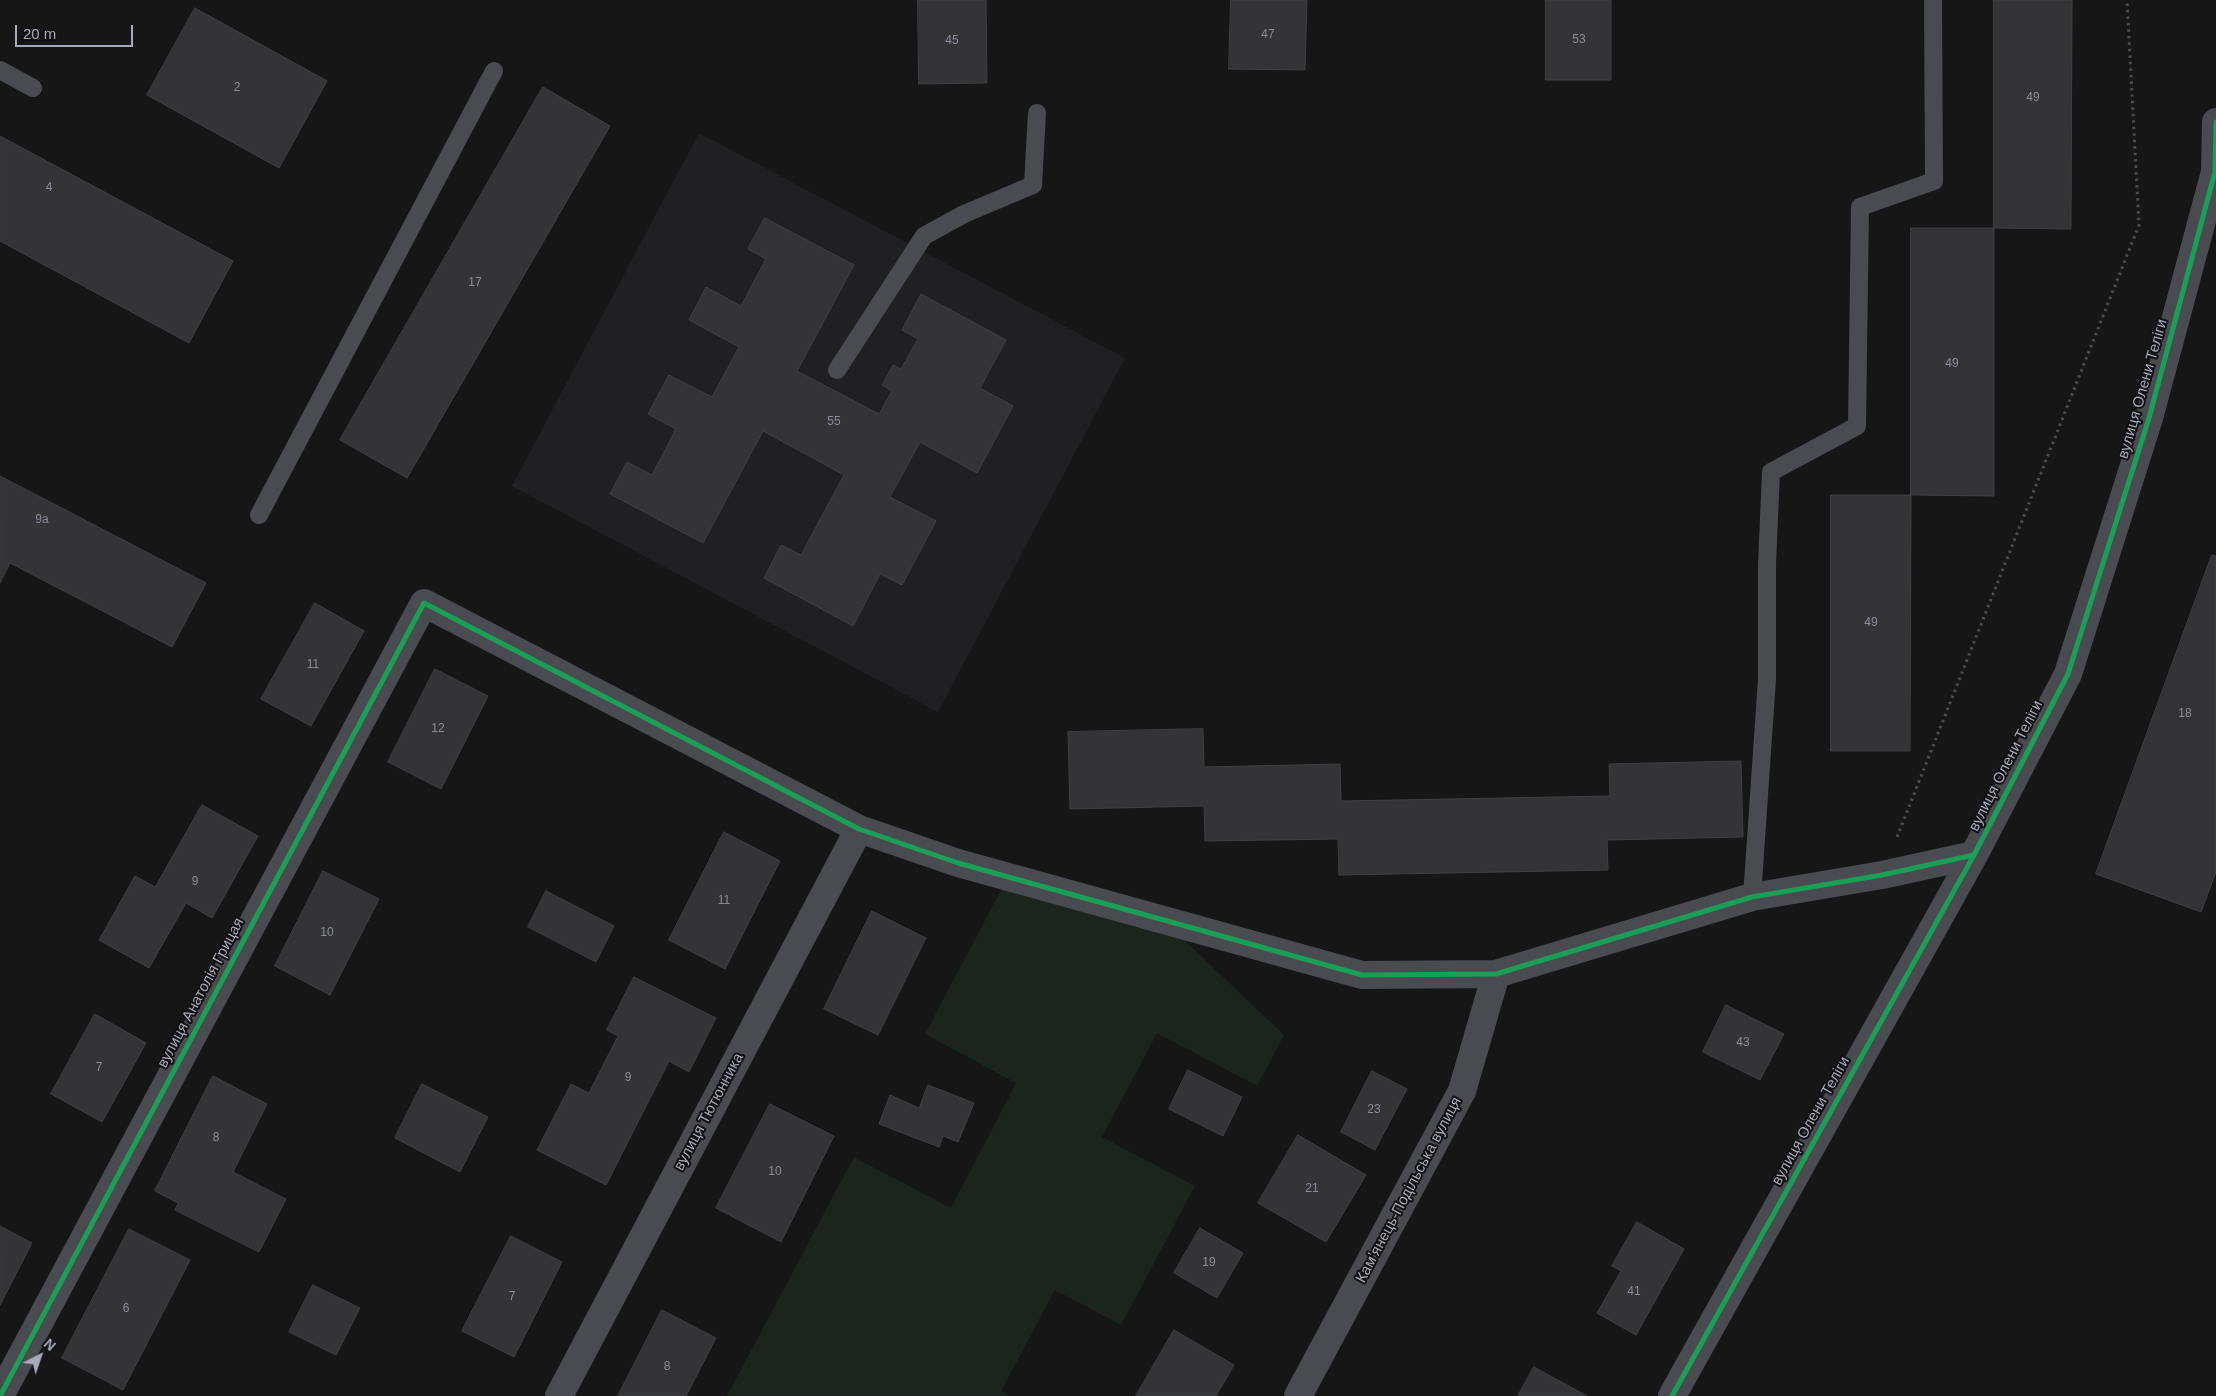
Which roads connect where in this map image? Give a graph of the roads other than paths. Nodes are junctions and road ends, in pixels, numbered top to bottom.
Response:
1 (1933, 0) edge
2 (0, 70) edge
3 (494, 71) dead end
4 (33, 88) dead end
5 (1037, 113) dead end
6 (2216, 122) edge
7 (837, 370) dead end
8 (259, 515) dead end
9 (859, 829) junction
10 (1974, 855) junction
11 (1752, 897) junction
12 (1496, 974) junction
13 (0, 1396) edge
14 (559, 1396) edge
15 (1298, 1396) edge
16 (1672, 1396) edge

1 - 11 lane
2 - 4 lane
3 - 8 lane
5 - 7 lane
6 - 10 street, вулиця Олени Теліги
9 - 12 street
9 - 13 street, вулиця Анатолія Грицая
9 - 14 street, вулиця Тютюнника
10 - 11 street
10 - 16 street, вулиця Олени Теліги
11 - 12 street
12 - 15 street, Камʼянець-Подільська вулиця

